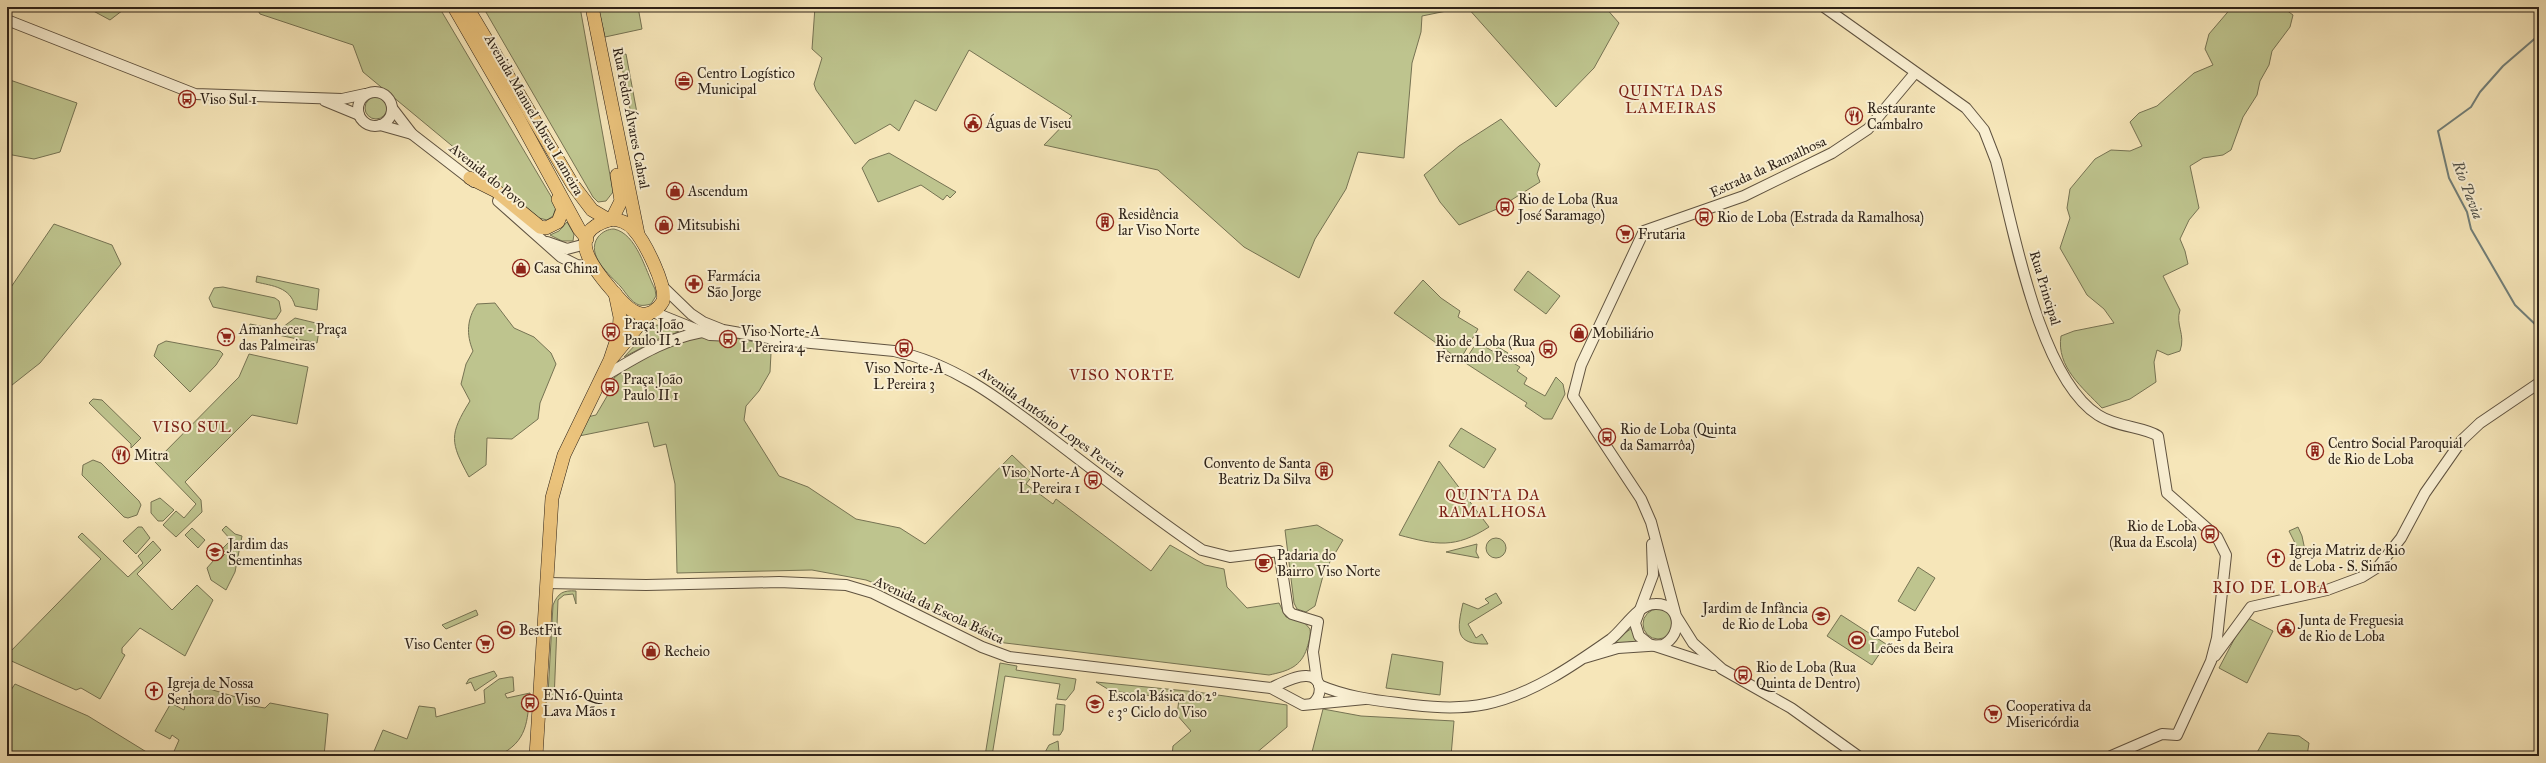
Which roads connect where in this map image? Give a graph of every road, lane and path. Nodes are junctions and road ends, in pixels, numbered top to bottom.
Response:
1 (454, 7) edge
2 (467, 7) edge
3 (591, 7) edge
4 (1824, 7) edge
5 (7, 20) edge
6 (1915, 73) junction
7 (365, 94) junction
8 (319, 98) junction
9 (392, 108) junction
10 (359, 115) junction
11 (380, 125) junction
12 (412, 134) junction
13 (529, 137) junction
14 (470, 178) junction
15 (611, 219) junction
16 (639, 236) junction
17 (545, 241) junction
18 (586, 241) junction
19 (592, 267) junction
20 (662, 286) junction
21 (615, 293) junction
22 (650, 313) junction
23 (702, 332) junction
24 (768, 337) junction
25 (610, 360) junction
26 (599, 379) junction
27 (2539, 383) edge
28 (1651, 522) junction
29 (547, 583) junction
30 (1640, 611) junction
31 (1676, 616) junction
32 (2221, 640) junction
33 (1656, 646) junction
34 (1313, 652) junction
35 (1584, 658) junction
36 (1722, 669) junction
37 (1298, 678) junction
38 (1318, 683) junction
39 (1271, 688) junction
40 (1365, 699) junction
41 (1295, 701) junction
42 (1312, 704) junction
43 (536, 756) edge
44 (1858, 756) edge
45 (2111, 756) edge

1 - 13 main road, Avenida Manuel Abreu Lameira
2 - 15 main road, Avenida Manuel Abreu Lameira
3 - 15 main road, Rua Pedro Álvares Cabral
3 - 16 main road, Rua Pedro Álvares Cabral
4 - 6 street, Rua Principal
5 - 8 street, Avenida do Povo
6 - 28 street, Estrada da Ramalhosa
6 - 32 street, Rua Principal
7 - 8 street, Avenida do Povo
7 - 9 street, Avenida do Povo
7 - 10 street
8 - 10 street, Avenida do Povo
9 - 11 street
9 - 12 street, Avenida do Povo
10 - 11 street, Avenida do Povo
11 - 12 street, Avenida do Povo
12 - 14 street, Avenida do Povo
13 - 14 main road
13 - 18 main road, Avenida Manuel Abreu Lameira
14 - 17 street, Avenida do Povo
15 - 16 main road, Avenida Manuel Abreu Lameira
15 - 18 main road
16 - 20 main road
17 - 18 street, Avenida do Povo
17 - 19 street, Avenida do Povo
18 - 19 main road
19 - 21 main road
20 - 22 main road
20 - 24 street, Avenida António Lopes Pereira
21 - 22 main road
21 - 25 main road
22 - 23 street, Avenida António Lopes Pereira
22 - 25 main road
23 - 24 street, Avenida António Lopes Pereira
23 - 26 street
24 - 34 street, Avenida António Lopes Pereira
25 - 26 main road
26 - 29 main road
27 - 32 street
28 - 30 street, Estrada da Ramalhosa
28 - 31 street, Estrada da Ramalhosa
29 - 39 street, Avenida da Escola Básica
29 - 43 main road
30 - 31 street, Avenida da Escola Básica
30 - 33 street
30 - 35 street, Avenida da Escola Básica
31 - 33 street, Avenida da Escola Básica
31 - 36 street
32 - 45 street
33 - 35 street, Avenida da Escola Básica
33 - 36 street
34 - 37 street
34 - 38 street
35 - 40 street, Avenida da Escola Básica
36 - 44 street
37 - 38 street, Avenida da Escola Básica
37 - 39 street, Avenida da Escola Básica
37 - 41 street
38 - 40 street, Avenida da Escola Básica
38 - 42 street
39 - 41 street, Avenida da Escola Básica
40 - 42 street, Avenida da Escola Básica
41 - 42 street, Avenida da Escola Básica

